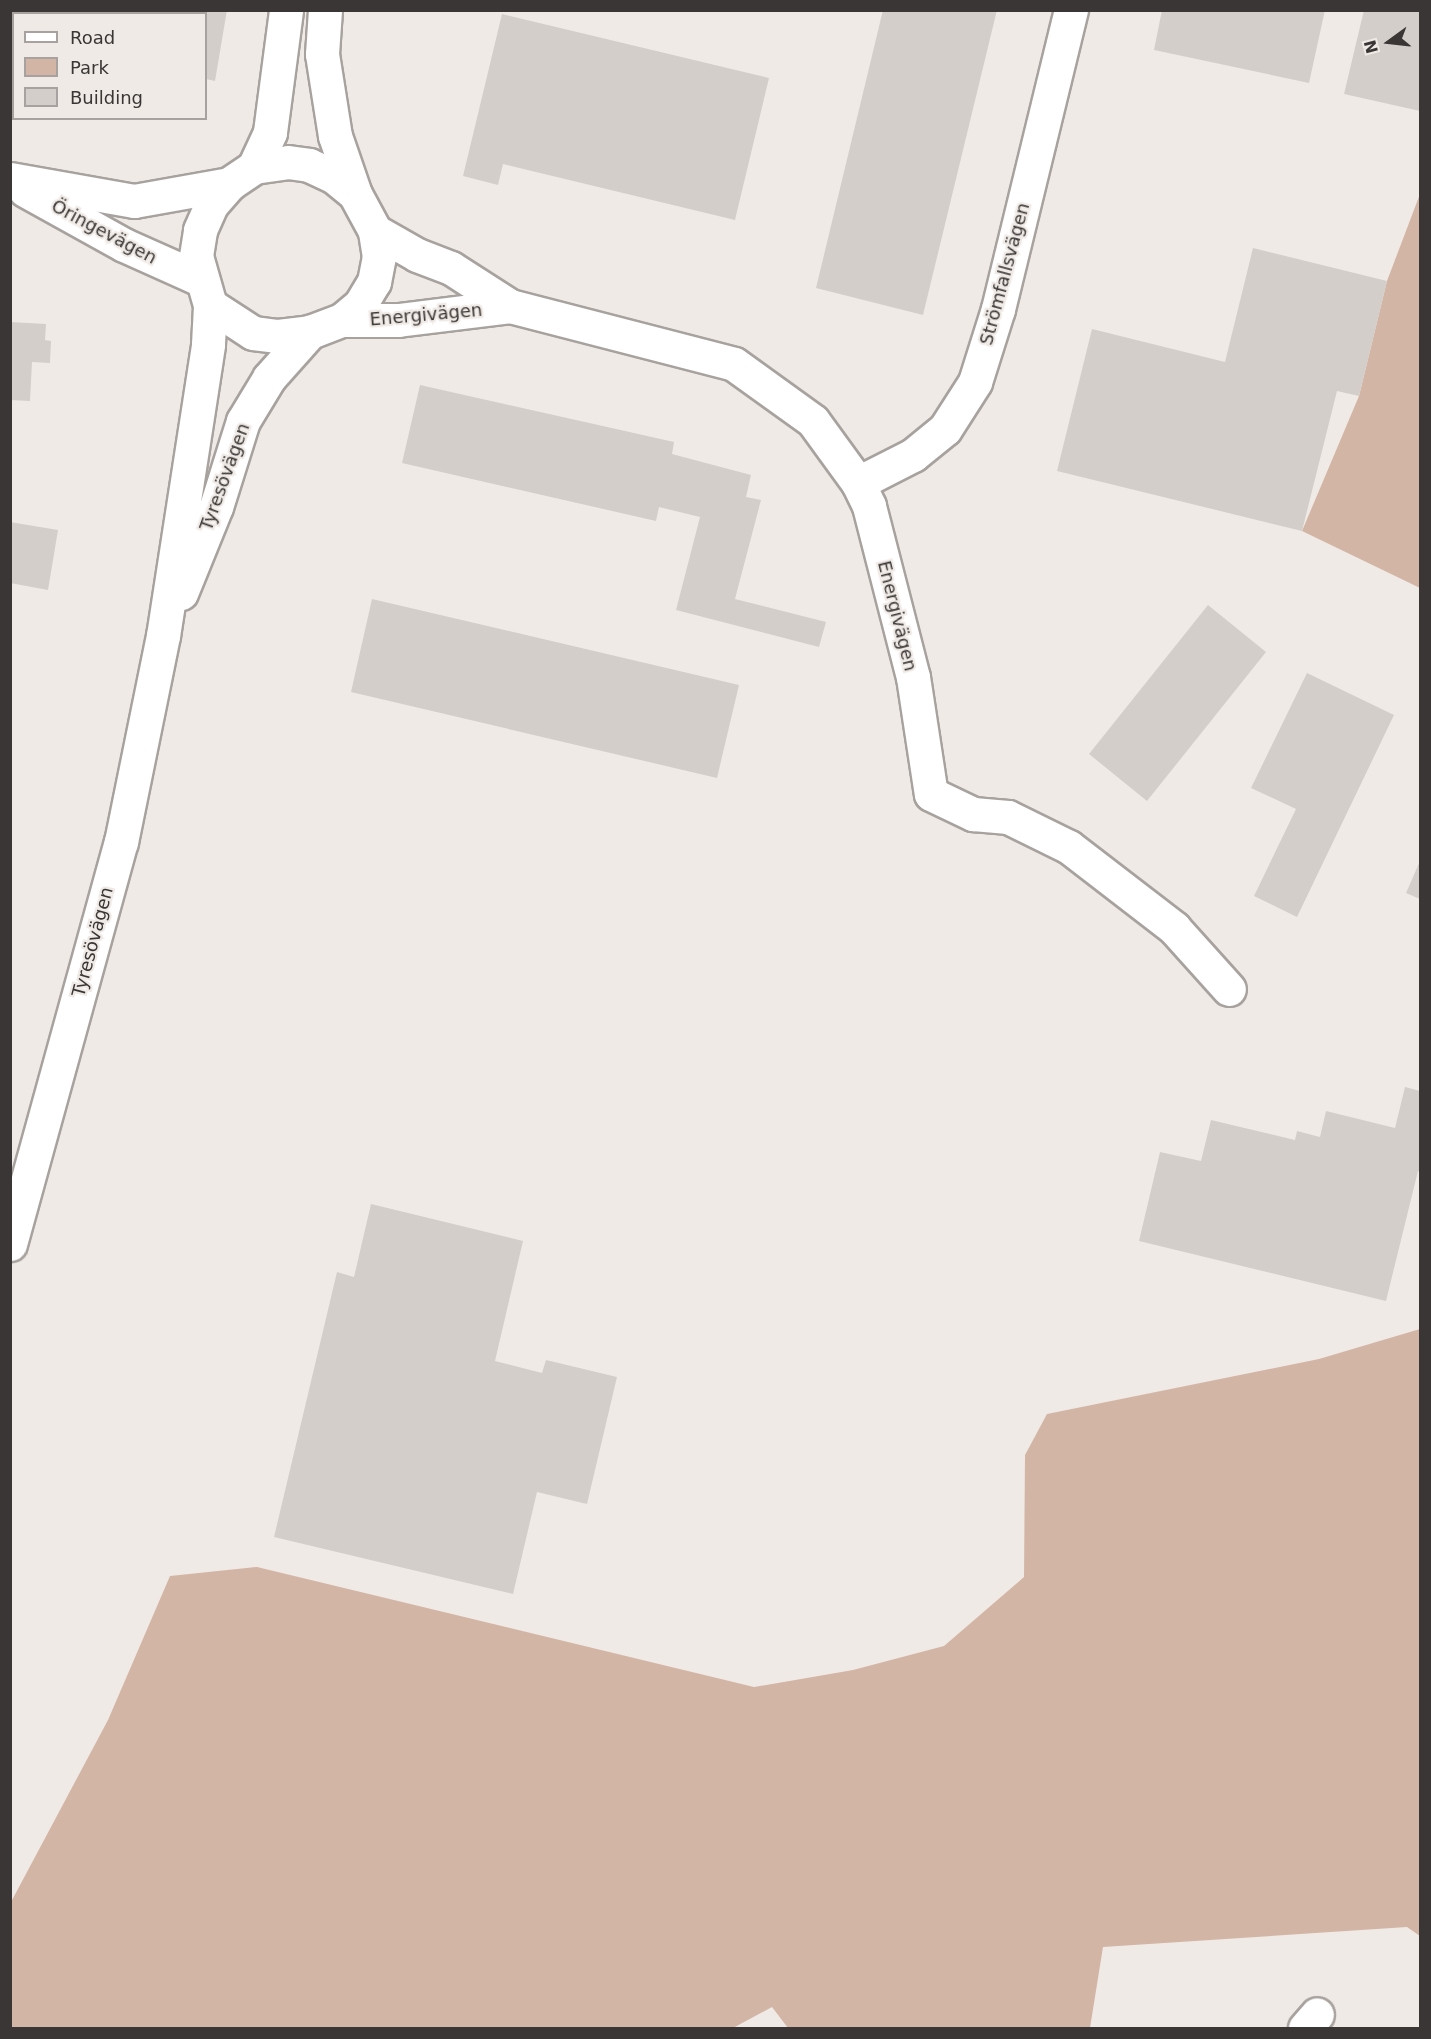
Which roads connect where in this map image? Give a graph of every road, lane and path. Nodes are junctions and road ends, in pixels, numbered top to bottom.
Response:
1 (286, 10) edge
2 (324, 10) edge
3 (1071, 10) edge
4 (241, 176) junction
5 (10, 180) edge
6 (355, 194) junction
7 (375, 231) junction
8 (205, 292) junction
9 (510, 306) junction
10 (342, 320) junction
11 (310, 332) junction
12 (858, 483) junction
13 (163, 636) junction
14 (1229, 989) dead end
15 (10, 1244) edge

1 - 4 street, Tyresövägen
2 - 6 street, Tyresövägen
3 - 12 street, Strömfallsvägen
4 - 5 street, Öringevägen
4 - 6 street, Tyresövägen
4 - 8 street, Tyresövägen
5 - 8 street, Öringevägen
6 - 7 street, Tyresövägen
7 - 9 street, Energivägen
7 - 10 street, Tyresövägen
8 - 11 street, Tyresövägen
8 - 13 street, Tyresövägen
9 - 10 street, Energivägen
9 - 12 street, Energivägen
10 - 11 street, Tyresövägen
11 - 13 street, Tyresövägen
12 - 14 street, Energivägen
13 - 15 street, Tyresövägen

